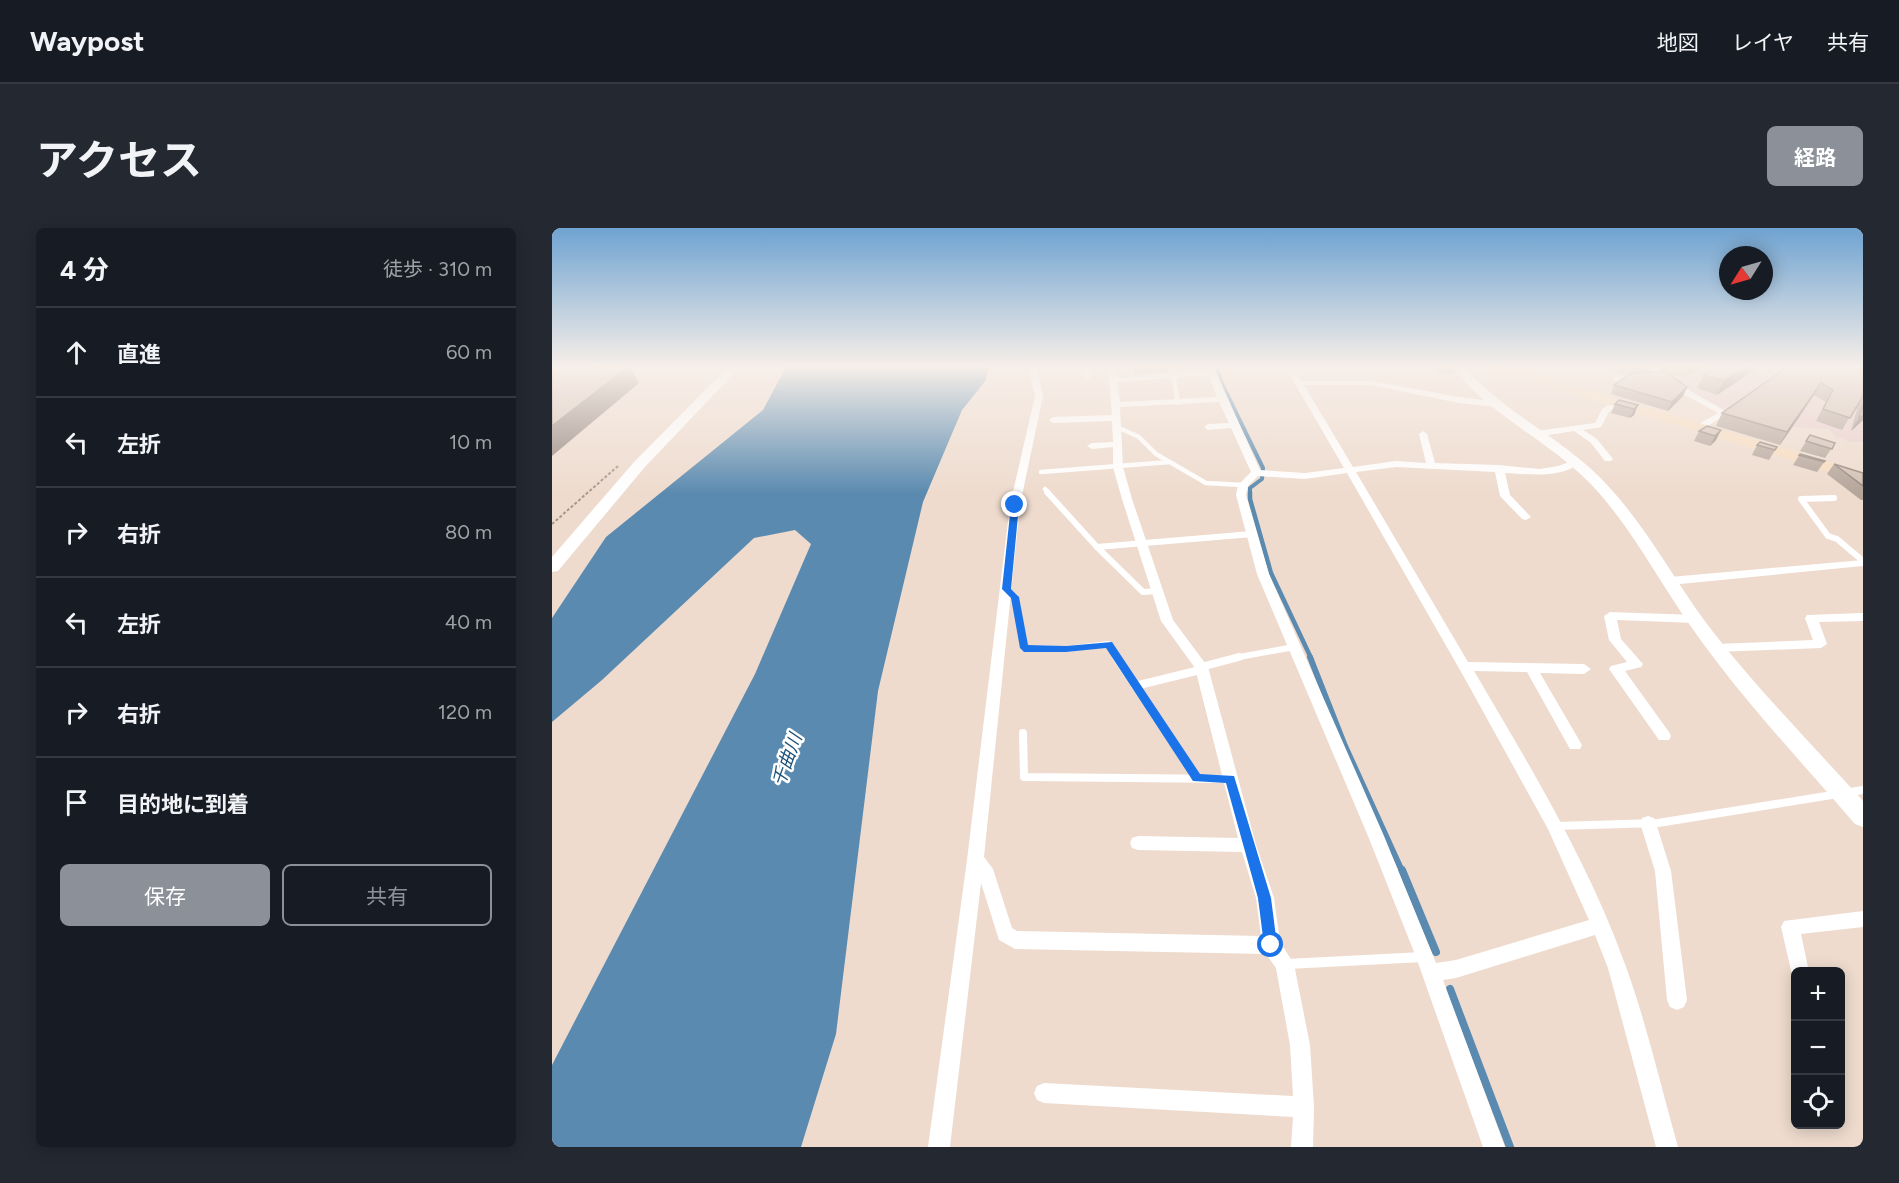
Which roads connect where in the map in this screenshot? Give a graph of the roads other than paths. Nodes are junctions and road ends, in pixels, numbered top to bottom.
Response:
1 (694, 408) edge
2 (1036, 408) edge
3 (1116, 408) edge
4 (1226, 408) edge
5 (1313, 408) edge
6 (1502, 408) edge
7 (1609, 408) edge
8 (1636, 408) edge
9 (1717, 408) edge
10 (1053, 420) dead end
11 (1115, 422) junction
12 (1235, 425) junction
13 (1208, 427) dead end
14 (1700, 427) junction
15 (1575, 428) junction
16 (1424, 434) dead end
17 (1536, 434) junction
18 (1116, 444) junction
19 (1092, 446) dead end
20 (1608, 459) dead end
21 (1171, 462) junction
22 (1575, 464) junction
23 (1431, 465) junction
24 (1118, 466) junction
25 (1499, 468) junction
26 (1349, 470) junction
27 (1041, 472) dead end
28 (1256, 473) junction
29 (1863, 477) edge
30 (1243, 485) junction
31 (1046, 489) dead end
32 (1834, 498) dead end
33 (1526, 517) dead end
34 (1252, 534) junction
35 (1143, 542) junction
36 (1097, 547) junction
37 (1863, 562) edge
38 (552, 567) edge
39 (1670, 581) junction
40 (1007, 589) junction
41 (1158, 591) junction
42 (1863, 617) edge
43 (1695, 620) junction
44 (1294, 647) junction
45 (1717, 648) junction
46 (1465, 666) junction
47 (1201, 667) junction
48 (1531, 668) junction
49 (1584, 669) dead end
50 (1135, 686) junction
51 (1023, 733) dead end
52 (1664, 736) dead end
53 (1575, 745) dead end
54 (1197, 778) junction
55 (1231, 779) junction
56 (1863, 790) edge
57 (1840, 792) junction
58 (1863, 817) edge
59 (1648, 824) junction
60 (1555, 826) junction
61 (1138, 843) dead end
62 (1248, 845) junction
63 (975, 860) junction
64 (1863, 918) edge
65 (1600, 925) junction
66 (1271, 945) junction
67 (1285, 964) junction
68 (1428, 965) junction
69 (1799, 967) edge
70 (1677, 1000) dead end
71 (1044, 1093) dead end
72 (1304, 1107) junction
73 (939, 1147) edge
74 (1302, 1147) edge
75 (1494, 1147) edge
76 (1667, 1147) edge

1 - 38 street
2 - 40 street
3 - 11 street
4 - 12 street
5 - 26 street
6 - 17 street
7 - 15 street
8 - 14 main road
9 - 14 street
10 - 11 street
11 - 18 street
11 - 21 lane
12 - 13 street
12 - 28 street
14 - 29 main road
15 - 17 street
15 - 20 street
16 - 23 street
17 - 22 street
18 - 19 street
18 - 24 street
21 - 24 lane
21 - 30 lane
22 - 25 street
22 - 39 street
23 - 25 street
23 - 26 street
24 - 27 lane
24 - 35 street
25 - 33 street
26 - 28 street
26 - 46 street
28 - 30 street
30 - 34 street
31 - 36 lane
32 - 37 lane
34 - 35 lane
34 - 44 street
35 - 36 lane
35 - 41 street
36 - 41 lane
37 - 39 street
39 - 43 street
40 - 50 lane
40 - 63 street
41 - 47 street
42 - 45 street
43 - 45 street
43 - 52 street
44 - 47 lane
44 - 68 street
45 - 57 street
46 - 48 street
46 - 60 street
47 - 50 lane
47 - 55 street
48 - 49 street
48 - 53 street
50 - 54 lane
51 - 54 lane
54 - 55 lane
55 - 62 street
56 - 57 lane
57 - 58 street
57 - 59 lane
59 - 60 lane
59 - 70 street
60 - 65 street
61 - 62 street
62 - 66 street
63 - 66 street
63 - 73 street
64 - 69 street
65 - 68 street
65 - 76 street
66 - 67 street
67 - 68 lane
67 - 72 street
68 - 75 street
71 - 72 street
72 - 74 street

